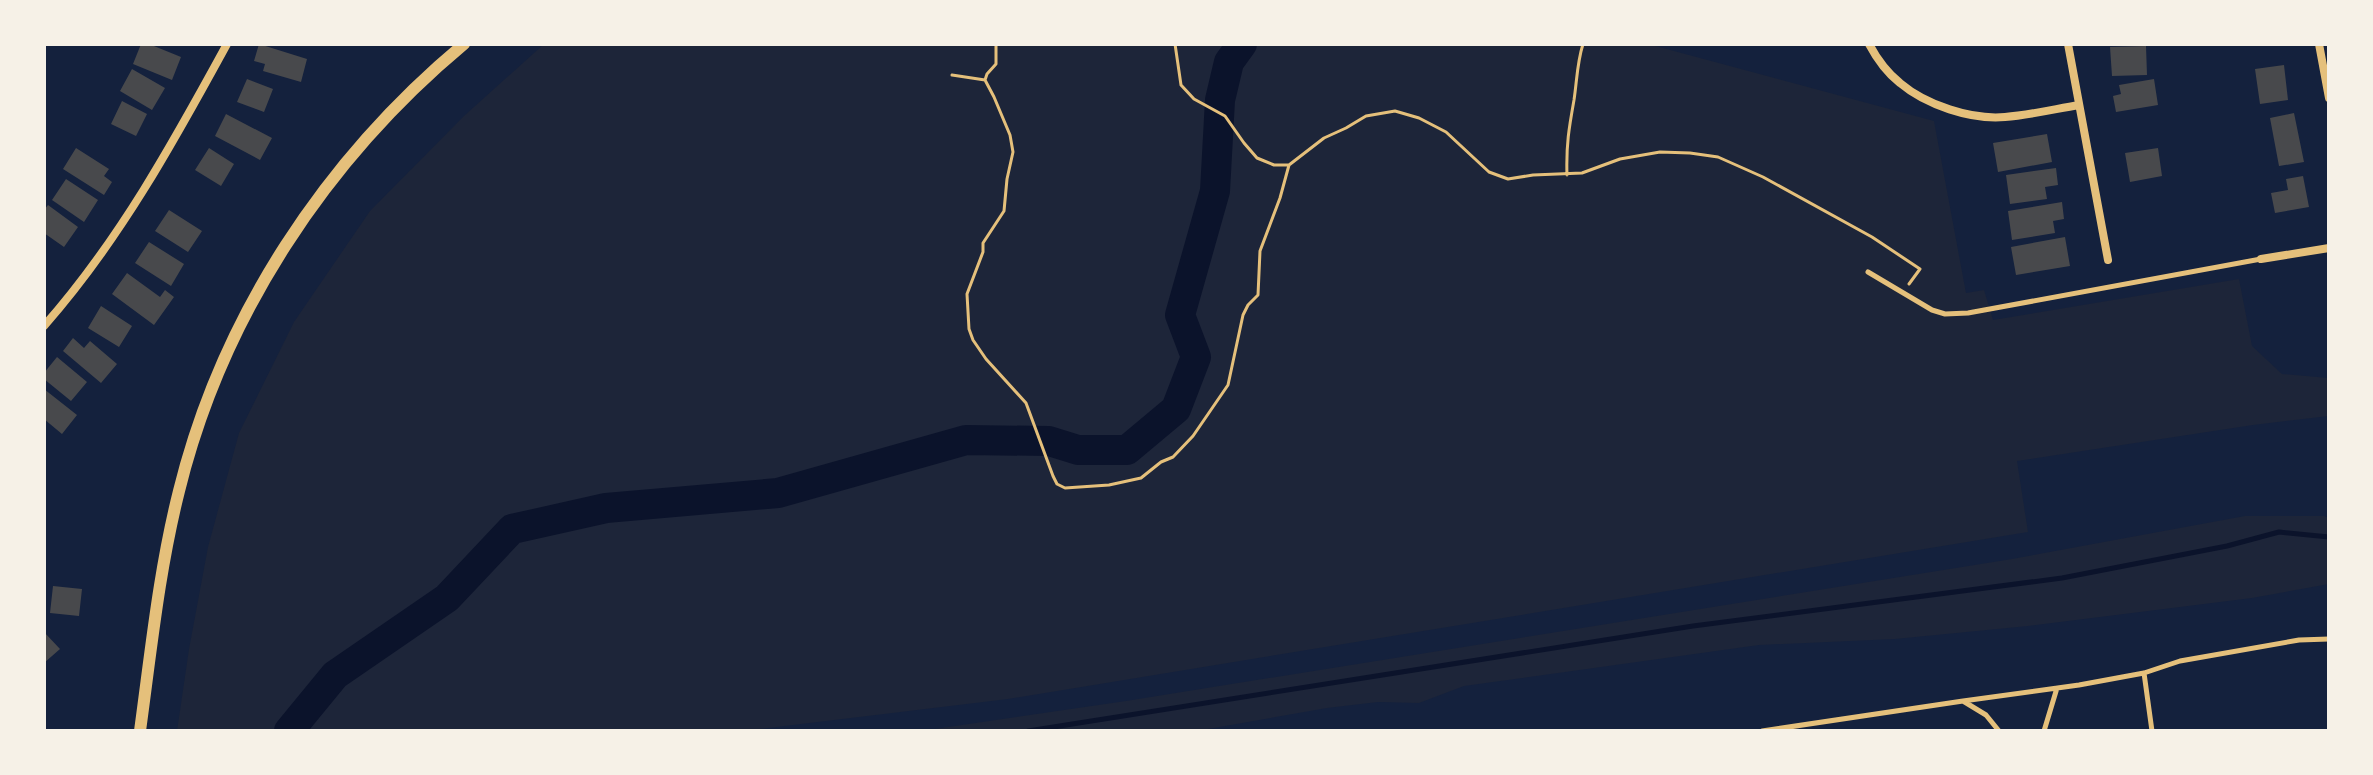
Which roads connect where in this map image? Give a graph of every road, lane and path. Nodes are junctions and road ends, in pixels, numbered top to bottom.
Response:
1 (227, 44) edge
2 (464, 44) edge
3 (996, 44) edge
4 (1175, 44) edge
5 (1583, 44) edge
6 (1869, 44) edge
7 (2068, 44) edge
8 (2319, 44) edge
9 (952, 75) dead end
10 (985, 80) junction
11 (2329, 98) edge
12 (2079, 105) junction
13 (1289, 165) junction
14 (1567, 175) junction
15 (2329, 248) edge
16 (2261, 259) joint
17 (2108, 260) dead end
18 (1868, 272) dead end
19 (1901, 294) junction
20 (44, 326) edge
21 (2329, 639) edge
22 (2144, 673) junction
23 (2057, 688) junction
24 (1963, 701) junction
25 (140, 731) edge
26 (1762, 731) edge
27 (1999, 731) edge
28 (2044, 731) edge
29 (2152, 731) edge

1 - 20 street
2 - 25 street
3 - 10 path
4 - 13 path
5 - 14 path
6 - 12 street
7 - 12 street
8 - 11 street
9 - 10 path
10 - 13 path
12 - 17 street
13 - 14 path
14 - 19 path
15 - 16 street
16 - 19 lane
18 - 19 lane
21 - 22 lane
22 - 23 lane
22 - 29 lane
23 - 24 lane
23 - 28 lane
24 - 26 lane
24 - 27 lane

